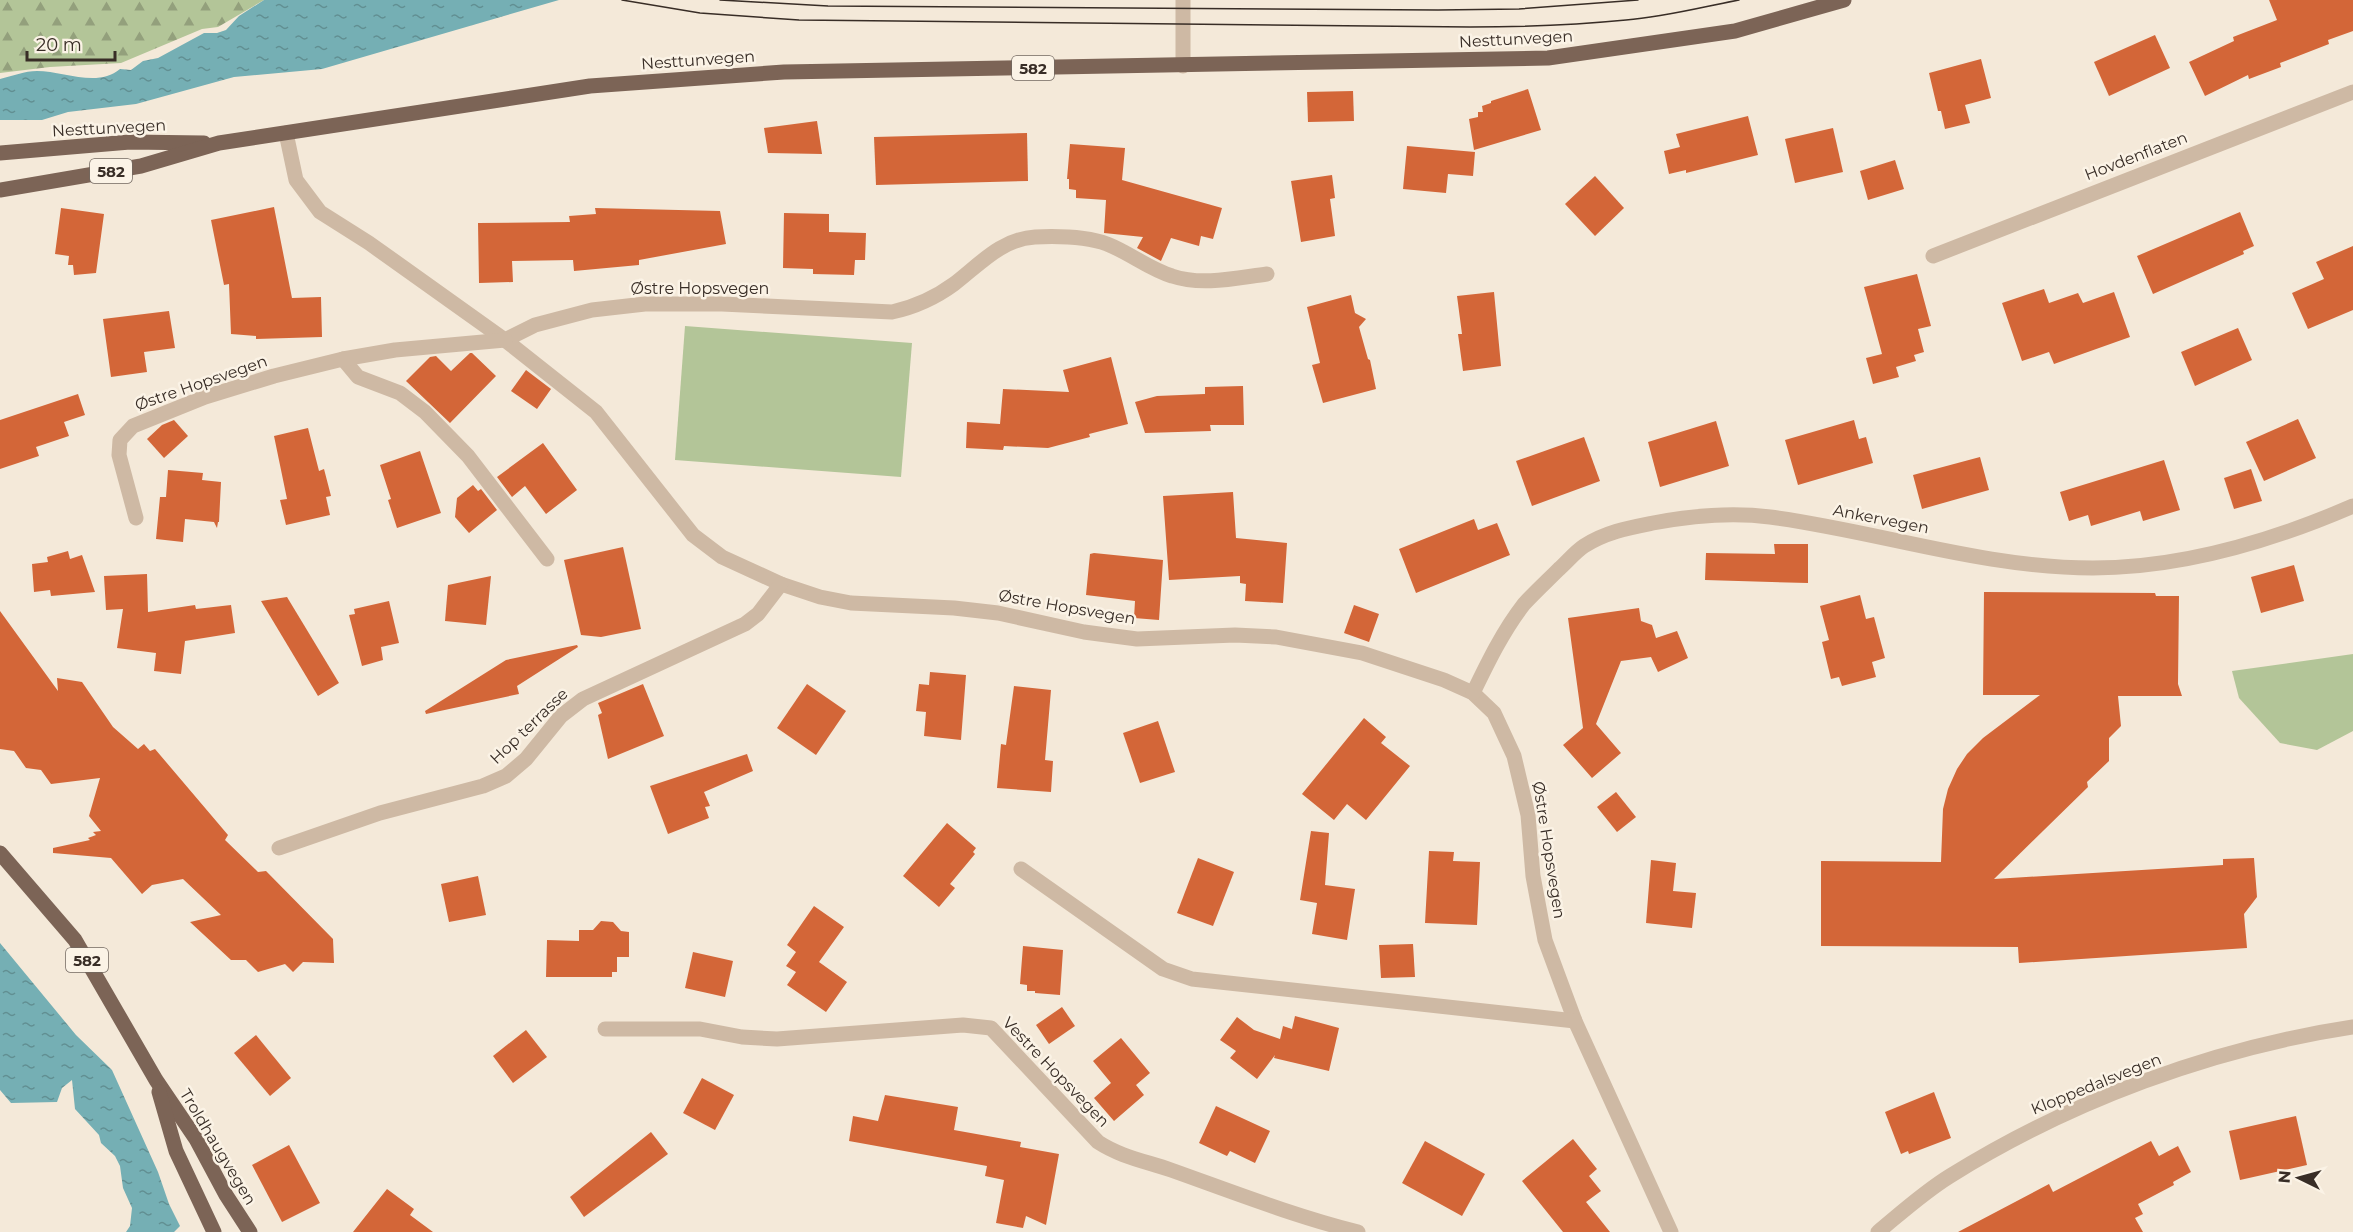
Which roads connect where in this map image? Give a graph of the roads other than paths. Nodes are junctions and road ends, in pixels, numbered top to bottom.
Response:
1 (1183, 0) edge
2 (1844, 0) edge
3 (1183, 66) junction
4 (2353, 92) edge
5 (286, 133) junction
6 (219, 143) junction
7 (0, 153) edge
8 (0, 190) edge
9 (1933, 256) dead end
10 (1267, 274) dead end
11 (505, 340) junction
12 (343, 359) junction
13 (2353, 506) edge
14 (136, 518) dead end
15 (547, 559) dead end
16 (781, 584) junction
17 (1473, 693) junction
18 (279, 848) dead end
19 (0, 853) edge
20 (1022, 869) dead end
21 (1575, 1021) junction
22 (2353, 1027) edge
23 (605, 1029) dead end
24 (156, 1080) junction
25 (214, 1232) edge
26 (249, 1232) edge
27 (1358, 1232) edge
28 (1671, 1232) edge
29 (1878, 1232) edge

1 - 3 street
2 - 3 main road, Nesttunvegen / 582
3 - 5 main road, Nesttunvegen / 582
4 - 9 street, Hovdenflaten
5 - 6 main road, Nesttunvegen / 582
5 - 11 street, Østre Hopsvegen
6 - 7 main road, Nesttunvegen / 582
6 - 8 main road, Nesttunvegen / 582
10 - 11 street, Østre Hopsvegen
11 - 12 street, Østre Hopsvegen
11 - 16 street, Østre Hopsvegen
12 - 14 street, Østre Hopsvegen
12 - 15 street
13 - 17 street, Ankervegen
16 - 17 street, Østre Hopsvegen
16 - 18 street, Hop terrasse
17 - 21 street, Østre Hopsvegen
19 - 24 main road, Troldhaugvegen / 582
20 - 21 street
21 - 28 street, Østre Hopsvegen
22 - 29 street, Kloppedalsvegen
23 - 27 street, Vestre Hopsvegen
24 - 25 main road, Troldhaugvegen / 582
24 - 26 main road, Troldhaugvegen / 582

